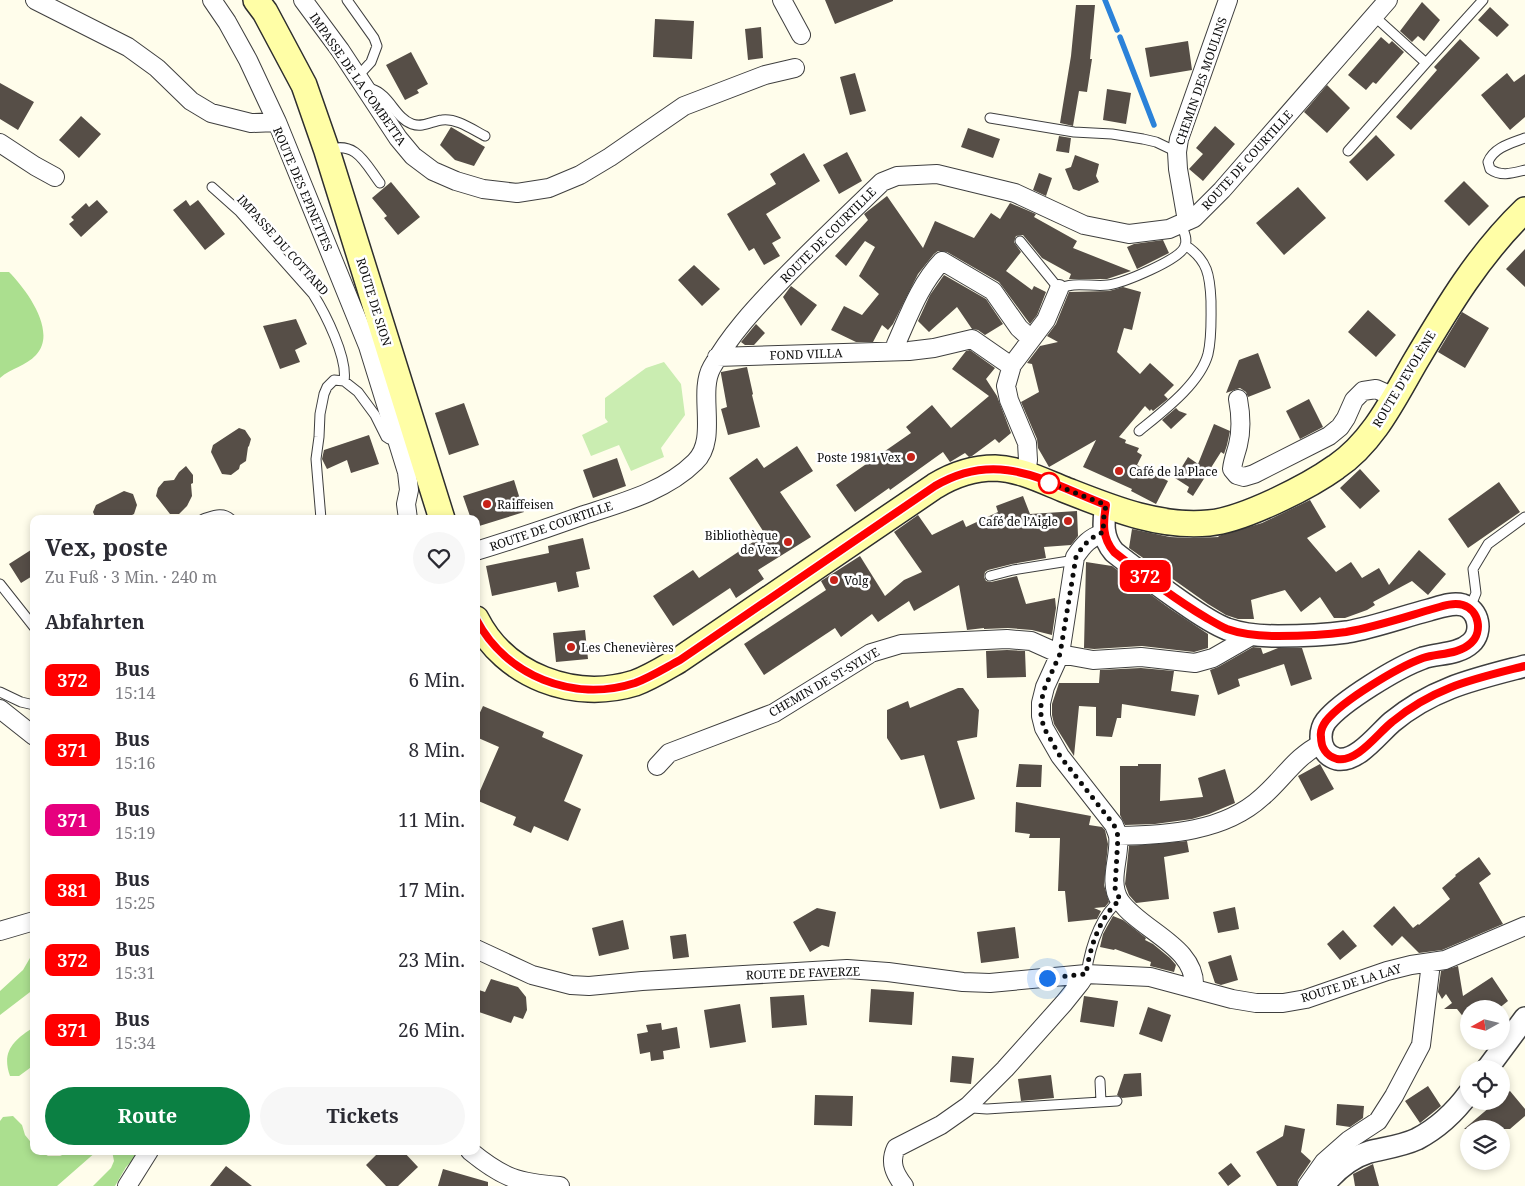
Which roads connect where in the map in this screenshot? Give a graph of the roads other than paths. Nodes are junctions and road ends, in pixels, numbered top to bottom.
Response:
1 (35, 0) edge
2 (212, 0) edge
3 (256, 0) edge
4 (273, 0) edge
5 (303, 0) edge
6 (347, 0) edge
7 (782, 0) edge
8 (1228, 0) edge
9 (1388, 0) edge
10 (1483, 0) edge
11 (1374, 16) junction
12 (801, 35) dead end
13 (1426, 63) junction
14 (795, 68) dead end
15 (362, 84) junction
16 (304, 85) junction
17 (990, 118) dead end
18 (277, 122) junction
19 (485, 136) dead end
20 (1525, 138) edge
21 (0, 143) edge
22 (327, 150) junction
23 (1348, 151) dead end
24 (1176, 152) junction
25 (1525, 170) edge
26 (55, 177) dead end
27 (380, 183) dead end
28 (212, 187) dead end
29 (1525, 210) edge
30 (1184, 222) junction
31 (1020, 241) dead end
32 (1185, 245) junction
33 (1059, 289) junction
34 (1030, 339) junction
35 (895, 351) junction
36 (717, 357) junction
37 (1011, 366) junction
38 (344, 381) junction
39 (1394, 397) junction
40 (1238, 399) dead end
41 (1139, 431) dead end
42 (397, 438) junction
43 (1026, 474) junction
44 (1106, 505) junction
45 (321, 515) edge
46 (407, 515) edge
47 (441, 515) edge
48 (1525, 517) edge
49 (1104, 532) junction
50 (480, 550) edge
51 (1075, 560) junction
52 (990, 576) dead end
53 (0, 584) edge
54 (1470, 608) junction
55 (30, 621) edge
56 (480, 625) edge
57 (1253, 636) junction
58 (1060, 654) junction
59 (1525, 666) edge
60 (0, 692) edge
61 (30, 704) edge
62 (0, 709) edge
63 (30, 733) edge
64 (1321, 744) junction
65 (657, 766) dead end
66 (1118, 836) junction
67 (1120, 900) junction
68 (30, 922) edge
69 (1525, 926) edge
70 (0, 931) edge
71 (480, 951) edge
72 (1431, 963) junction
73 (1086, 974) junction
74 (1194, 989) junction
75 (1525, 1018) edge
76 (1494, 1060) edge
77 (1100, 1081) dead end
78 (1117, 1101) dead end
79 (1101, 1102) junction
80 (1460, 1103) edge
81 (968, 1106) junction
82 (146, 1155) edge
83 (475, 1155) edge
84 (126, 1186) edge
85 (560, 1186) edge
86 (904, 1186) edge
87 (1307, 1186) edge
88 (1323, 1186) edge

1 - 18 street, ROUTE DES EPINETTES
2 - 18 street
3 - 16 main road, ROUTE DE SION
4 - 16 main road, ROUTE DE SION
5 - 15 street, IMPASSE DE LA COMBETTA
6 - 15 lane
7 - 12 street
8 - 24 street, CHEMIN DES MOULINS
9 - 11 street, ROUTE DE COURTILLE
10 - 13 lane
11 - 13 lane
11 - 30 street, ROUTE DE COURTILLE
13 - 23 lane
14 - 15 street, IMPASSE DE LA COMBETTA
15 - 19 lane
16 - 22 main road, ROUTE DE SION
17 - 24 lane
18 - 42 street, ROUTE DES EPINETTES
20 - 25 lane
21 - 26 street
22 - 27 lane
22 - 47 main road, ROUTE DE SION
24 - 30 street, CHEMIN DES MOULINS
28 - 38 lane, IMPASSE DU COTTARD
29 - 39 main road, ROUTE D'EVOLÈNE
30 - 32 lane
30 - 36 street, ROUTE DE COURTILLE
31 - 33 lane
32 - 33 lane
32 - 41 lane
33 - 34 street
34 - 35 street
34 - 37 street
35 - 36 street, FOND VILLA
35 - 37 street, FOND VILLA
36 - 50 street, ROUTE DE COURTILLE
37 - 43 street
38 - 42 lane
38 - 45 lane
39 - 40 street
39 - 44 main road, ROUTE D'EVOLÈNE
42 - 46 street, ROUTE DES EPINETTES
43 - 44 main road
43 - 56 main road
44 - 49 street
48 - 54 lane
49 - 51 street
49 - 57 street
51 - 52 lane
51 - 58 street
53 - 55 lane
54 - 57 street
54 - 64 street
57 - 58 street, CHEMIN DE ST-SYLVE
58 - 65 street, CHEMIN DE ST-SYLVE
58 - 66 street
59 - 64 street
60 - 61 lane
62 - 63 street
64 - 66 street
66 - 67 street
67 - 73 lane
67 - 74 street
68 - 70 street
69 - 72 street, ROUTE DE LA LAY
71 - 73 street, ROUTE DE FAVERZE
72 - 74 street, ROUTE DE LA LAY
72 - 87 street
73 - 74 street, ROUTE DE FAVERZE
73 - 81 street
75 - 76 street
77 - 79 lane
78 - 79 lane
79 - 81 lane
80 - 88 street
81 - 86 street
82 - 84 street
83 - 85 street

